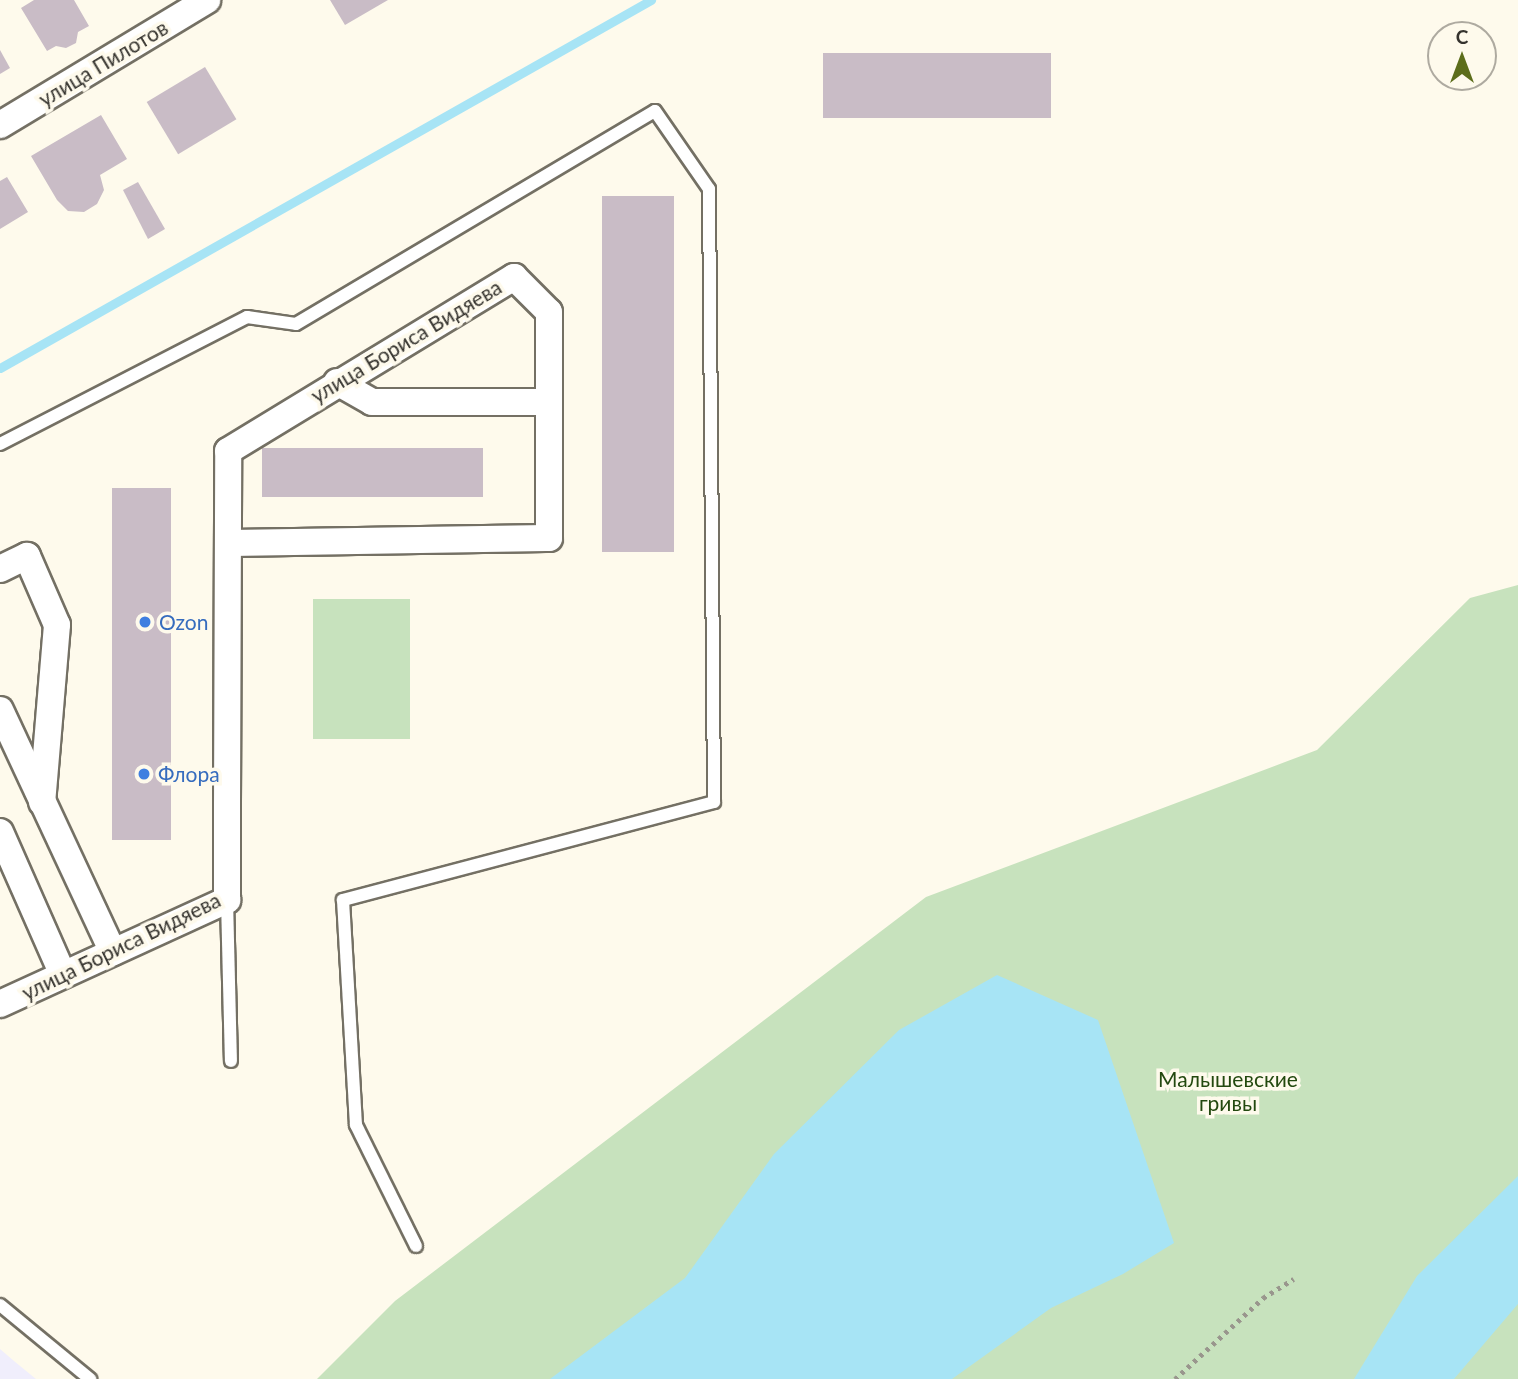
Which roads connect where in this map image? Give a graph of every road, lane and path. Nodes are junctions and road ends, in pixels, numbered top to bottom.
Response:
1 (207, 0) edge
2 (0, 125) edge
3 (337, 382) junction
4 (549, 402) junction
5 (0, 444) edge
6 (228, 543) junction
7 (0, 569) edge
8 (0, 710) edge
9 (42, 802) junction
10 (0, 832) edge
11 (227, 900) junction
12 (113, 952) junction
13 (63, 975) junction
14 (0, 1004) edge
15 (231, 1061) dead end
16 (416, 1246) dead end
17 (1294, 1279) dead end
18 (0, 1305) edge
19 (90, 1379) edge
20 (1175, 1379) edge

1 - 2 street, улица Пилотов
3 - 4 street
3 - 4 street, улица Бориса Видяева
3 - 6 street, улица Бориса Видяева
4 - 6 street, улица Бориса Видяева
5 - 16 lane
6 - 11 street, улица Бориса Видяева
7 - 9 street
8 - 9 street
9 - 12 street
10 - 13 street
11 - 12 street, улица Бориса Видяева
11 - 15 lane
12 - 13 street, улица Бориса Видяева
13 - 14 street, улица Бориса Видяева
17 - 20 path
18 - 19 lane

